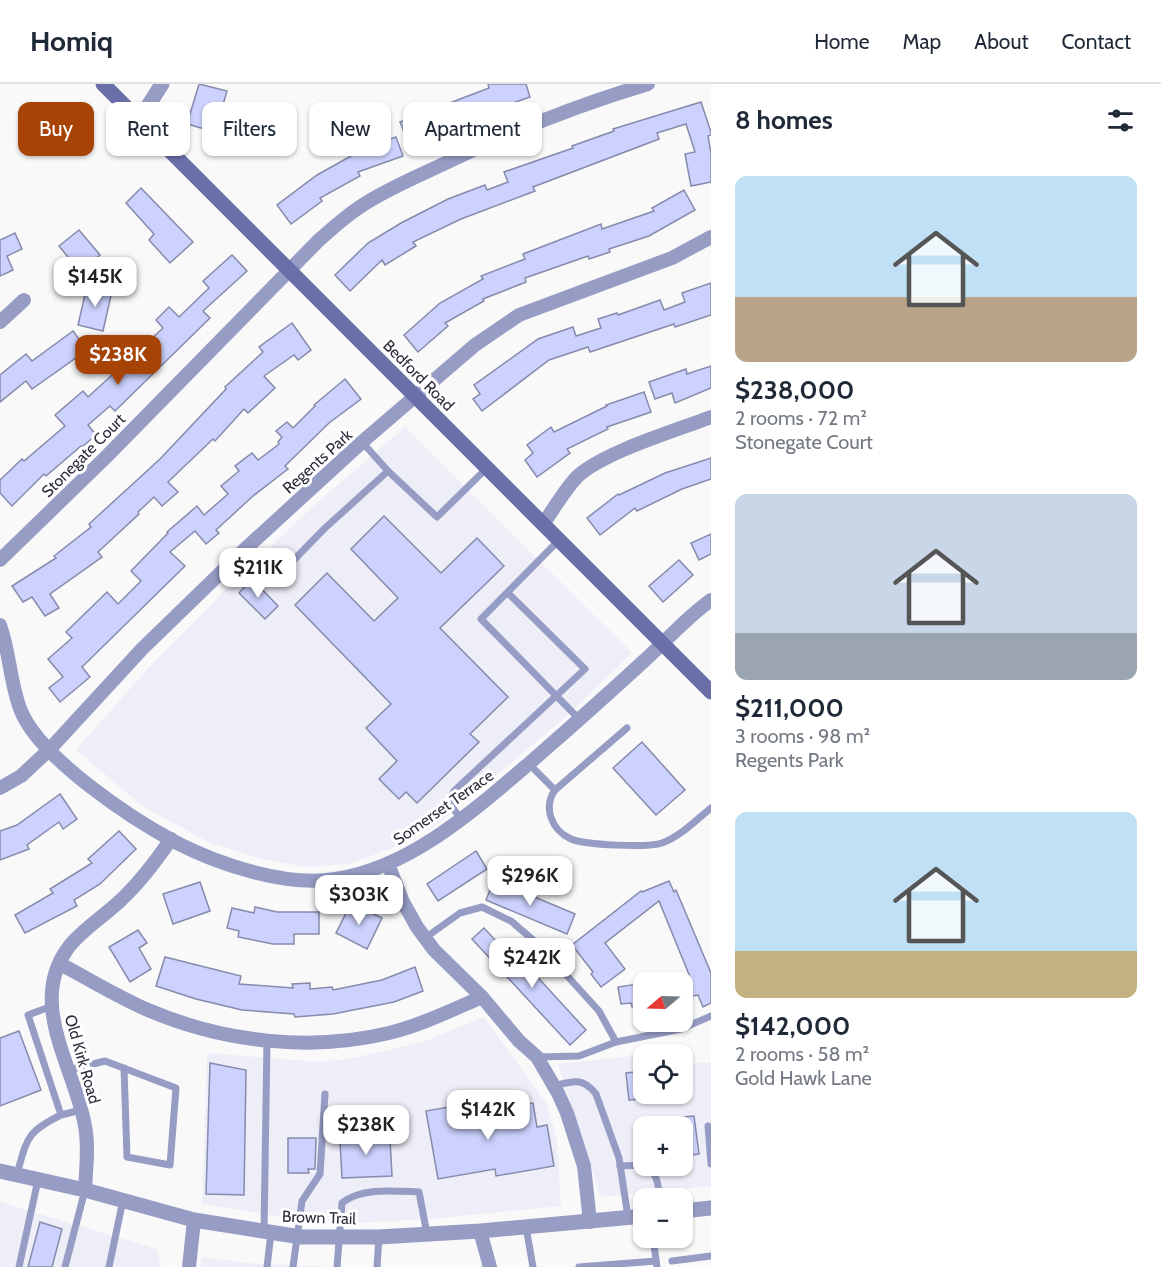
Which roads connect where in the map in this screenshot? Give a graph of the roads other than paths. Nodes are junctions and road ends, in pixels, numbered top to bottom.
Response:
1 (103, 84) edge
2 (162, 84) edge
3 (648, 84) edge
4 (121, 102) edge
5 (150, 102) edge
6 (175, 156) edge
7 (711, 237) edge
8 (290, 271) junction
9 (24, 300) dead end
10 (0, 322) edge
11 (415, 396) junction
12 (711, 417) edge
13 (362, 442) junction
14 (487, 468) junction
15 (388, 471) junction
16 (543, 524) junction
17 (559, 540) junction
18 (243, 551) junction
19 (0, 560) edge
20 (508, 593) junction
21 (711, 600) edge
22 (0, 625) edge
23 (663, 644) junction
24 (711, 692) edge
25 (558, 695) junction
26 (580, 720) junction
27 (627, 728) dead end
28 (49, 750) junction
29 (529, 764) junction
30 (0, 788) edge
31 (555, 790) junction
32 (711, 808) edge
33 (460, 819) junction
34 (171, 839) junction
35 (387, 864) junction
36 (425, 938) junction
37 (60, 964) junction
38 (482, 997) junction
39 (52, 1006) junction
40 (711, 1016) edge
41 (267, 1041) junction
42 (616, 1042) junction
43 (537, 1057) junction
44 (124, 1068) junction
45 (69, 1070) junction
46 (554, 1086) junction
47 (325, 1094) dead end
48 (81, 1110) junction
49 (61, 1115) junction
50 (708, 1126) dead end
51 (711, 1164) edge
52 (633, 1165) edge
53 (620, 1166) junction
54 (0, 1171) edge
55 (17, 1174) junction
56 (38, 1180) junction
57 (86, 1190) junction
58 (123, 1200) junction
59 (711, 1208) edge
60 (693, 1210) edge
61 (633, 1217) edge
62 (627, 1218) junction
63 (194, 1220) junction
64 (590, 1222) junction
65 (526, 1227) junction
66 (480, 1231) junction
67 (267, 1232) junction
68 (428, 1233) junction
69 (298, 1236) junction
70 (339, 1237) junction
71 (380, 1237) junction
72 (654, 1248) edge
73 (711, 1256) edge
74 (672, 1261) dead end
75 (656, 1264) edge
76 (19, 1267) edge
77 (65, 1267) edge
78 (109, 1267) edge
79 (189, 1267) edge
80 (267, 1267) edge
81 (293, 1267) edge
82 (337, 1267) edge
83 (377, 1267) edge
84 (490, 1267) edge
85 (533, 1267) edge
86 (579, 1267) edge

1 - 4 main road, Bedford Road
2 - 5 street
3 - 8 street, Stonegate Court
6 - 8 main road, Bedford Road
7 - 11 street, Regents Park
8 - 11 main road, Bedford Road
8 - 19 street, Stonegate Court
9 - 10 street
11 - 13 street, Regents Park
11 - 14 main road, Bedford Road
12 - 16 street
13 - 15 lane
13 - 18 street, Regents Park
14 - 15 lane
14 - 16 main road, Bedford Road
15 - 18 lane
16 - 17 main road, Bedford Road
17 - 20 lane
17 - 23 main road, Bedford Road
18 - 28 street, Regents Park
20 - 25 lane
20 - 25 lane
21 - 23 street, Somerset Terrace
22 - 28 street, Somerset Terrace
23 - 24 main road, Bedford Road
23 - 26 street, Somerset Terrace
25 - 26 lane
25 - 33 lane
26 - 29 street, Somerset Terrace
27 - 31 lane
28 - 30 street, Regents Park
28 - 34 street, Somerset Terrace
29 - 31 lane
29 - 33 street, Somerset Terrace
31 - 32 lane
33 - 35 street, Somerset Terrace
34 - 35 street, Somerset Terrace
34 - 37 street, Old Kirk Road
35 - 36 street
36 - 38 street
36 - 42 lane
37 - 39 street, Old Kirk Road
37 - 41 street
38 - 41 street
38 - 43 street
39 - 45 street, Old Kirk Road
39 - 49 lane
40 - 42 lane
41 - 67 lane
42 - 43 lane
43 - 46 street
44 - 44 lane
44 - 45 lane
45 - 48 street, Old Kirk Road
46 - 53 lane
46 - 64 street
47 - 69 lane
48 - 49 lane
48 - 57 street, Old Kirk Road
49 - 55 lane
50 - 51 lane
52 - 53 lane
53 - 62 lane
54 - 55 street, Brown Trail
55 - 56 street, Brown Trail
56 - 57 street, Brown Trail
56 - 76 lane
57 - 58 street, Brown Trail
57 - 77 lane
58 - 63 street, Brown Trail
58 - 78 lane
59 - 60 street
61 - 62 street, Brown Trail
62 - 64 street, Brown Trail
63 - 67 street, Brown Trail
63 - 79 street
64 - 65 street, Brown Trail
65 - 66 street, Brown Trail
65 - 85 lane
66 - 68 street, Brown Trail
66 - 84 street
67 - 69 street, Brown Trail
67 - 80 lane
68 - 70 lane
68 - 71 street, Brown Trail
69 - 70 street, Brown Trail
69 - 81 lane
70 - 71 street, Brown Trail
70 - 82 lane
71 - 83 lane
72 - 75 lane
73 - 74 lane
75 - 86 lane

